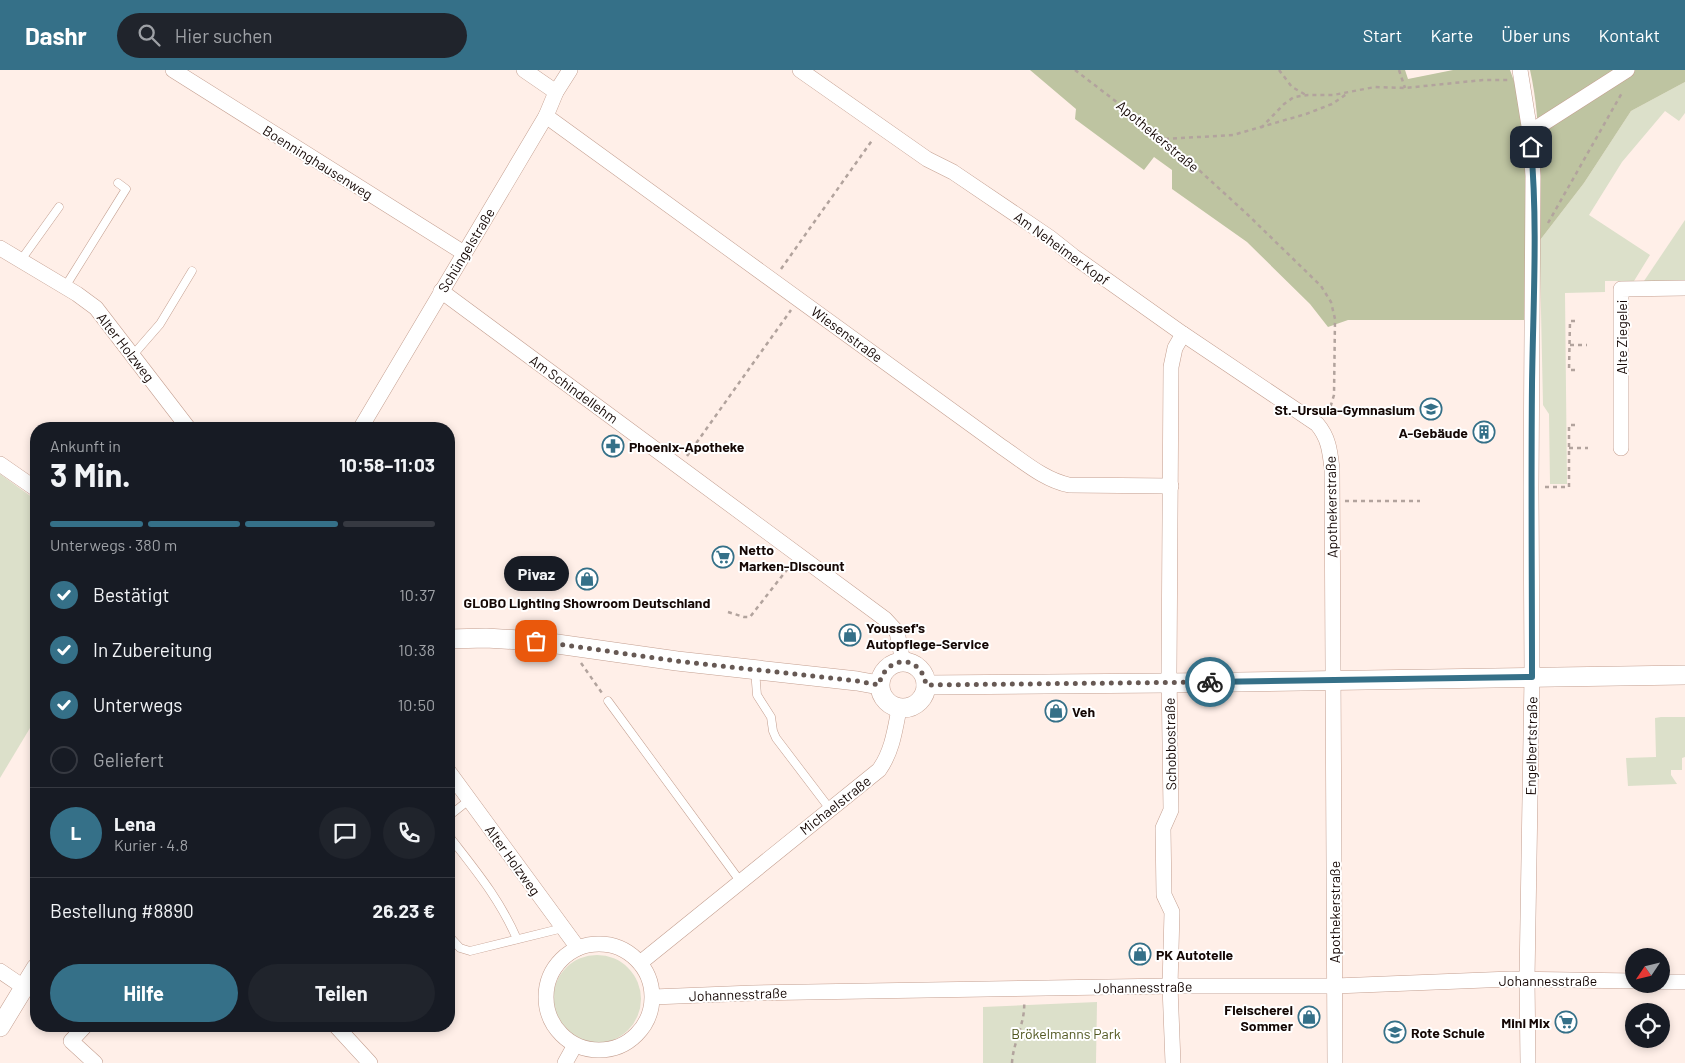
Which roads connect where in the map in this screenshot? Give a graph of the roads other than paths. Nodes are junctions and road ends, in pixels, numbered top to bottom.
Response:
1 (173, 70) edge
2 (524, 70) edge
3 (570, 70) edge
4 (800, 70) edge
5 (1627, 70) edge
6 (1521, 75) edge
7 (556, 92) junction
8 (546, 116) junction
9 (1530, 132) junction
10 (118, 183) dead end
11 (59, 207) dead end
12 (0, 248) edge
13 (464, 253) junction
14 (21, 260) junction
15 (192, 271) dead end
16 (65, 286) junction
17 (1685, 288) edge
18 (441, 291) junction
19 (1183, 334) junction
20 (134, 355) junction
21 (184, 422) edge
22 (364, 422) edge
23 (1322, 430) joint
24 (1621, 448) dead end
25 (0, 464) edge
26 (30, 485) edge
27 (1171, 486) junction
28 (455, 639) edge
29 (903, 662) junction
30 (755, 670) junction
31 (1685, 675) edge
32 (1532, 677) junction
33 (1333, 680) junction
34 (1170, 683) junction
35 (879, 685) junction
36 (926, 685) junction
37 (608, 701) road end
38 (898, 709) junction
39 (455, 780) edge
40 (469, 800) junction
41 (830, 809) junction
42 (455, 811) edge
43 (455, 844) edge
44 (740, 881) junction
45 (563, 928) junction
46 (517, 939) junction
47 (455, 943) edge
48 (578, 948) junction
49 (640, 963) junction
50 (0, 971) edge
51 (30, 979) edge
52 (1527, 979) junction
53 (1625, 981) edge
54 (1670, 982) edge
55 (1685, 982) edge
56 (1170, 986) junction
57 (1334, 986) junction
58 (25, 988) junction
59 (653, 997) junction
60 (0, 1027) edge
61 (79, 1032) edge
62 (342, 1032) edge
63 (575, 1045) junction
64 (95, 1063) edge
65 (370, 1063) edge
66 (565, 1063) edge
67 (1173, 1063) edge
68 (1335, 1063) edge
69 (1528, 1063) edge

1 - 13 street, Boenninghausenweg
2 - 7 street
3 - 7 street, Schüngelstraße
4 - 19 street, Am Neheimer Kopf
5 - 9 street
6 - 9 street, Engelbertstraße
7 - 8 street, Schüngelstraße
8 - 13 street, Schüngelstraße
8 - 27 street, Wiesenstraße
9 - 32 street, Engelbertstraße
10 - 16 lane
11 - 14 lane
12 - 14 street, Alter Holzweg
13 - 18 street, Schüngelstraße
14 - 16 street, Alter Holzweg
15 - 20 lane
16 - 20 street, Alter Holzweg
17 - 24 street, Alte Ziegelei
18 - 22 street, Schüngelstraße
18 - 29 street, Am Schindellehm
19 - 23 street, Am Neheimer Kopf
19 - 27 street, Schobbostraße
20 - 21 street, Alter Holzweg
23 - 33 street, Apothekerstraße
25 - 26 street
27 - 34 street, Schobbostraße
28 - 30 street
29 - 35 street
29 - 36 street
30 - 35 street
30 - 41 lane
31 - 32 street
32 - 33 street
32 - 52 street, Engelbertstraße
33 - 34 street
33 - 57 street, Apothekerstraße
34 - 36 street
34 - 56 street, Schobbostraße
35 - 38 street
36 - 38 street
37 - 44 lane
38 - 41 street, Michaelstraße
39 - 40 street, Alter Holzweg
40 - 42 lane
40 - 45 street, Alter Holzweg
41 - 44 street, Michaelstraße
43 - 46 lane
44 - 49 street, Michaelstraße
45 - 46 lane
45 - 48 street, Alter Holzweg
46 - 47 lane
48 - 49 street
48 - 63 street
49 - 59 street
50 - 58 street
51 - 58 street
52 - 53 street, Johannesstraße
52 - 57 street, Johannesstraße
52 - 69 street, Engelbertstraße
54 - 55 street
56 - 57 street, Johannesstraße
56 - 59 street, Johannesstraße
56 - 67 street, Schobbostraße
57 - 68 street, Apothekerstraße
58 - 60 street
59 - 63 street
61 - 64 street
62 - 65 street
63 - 66 street

